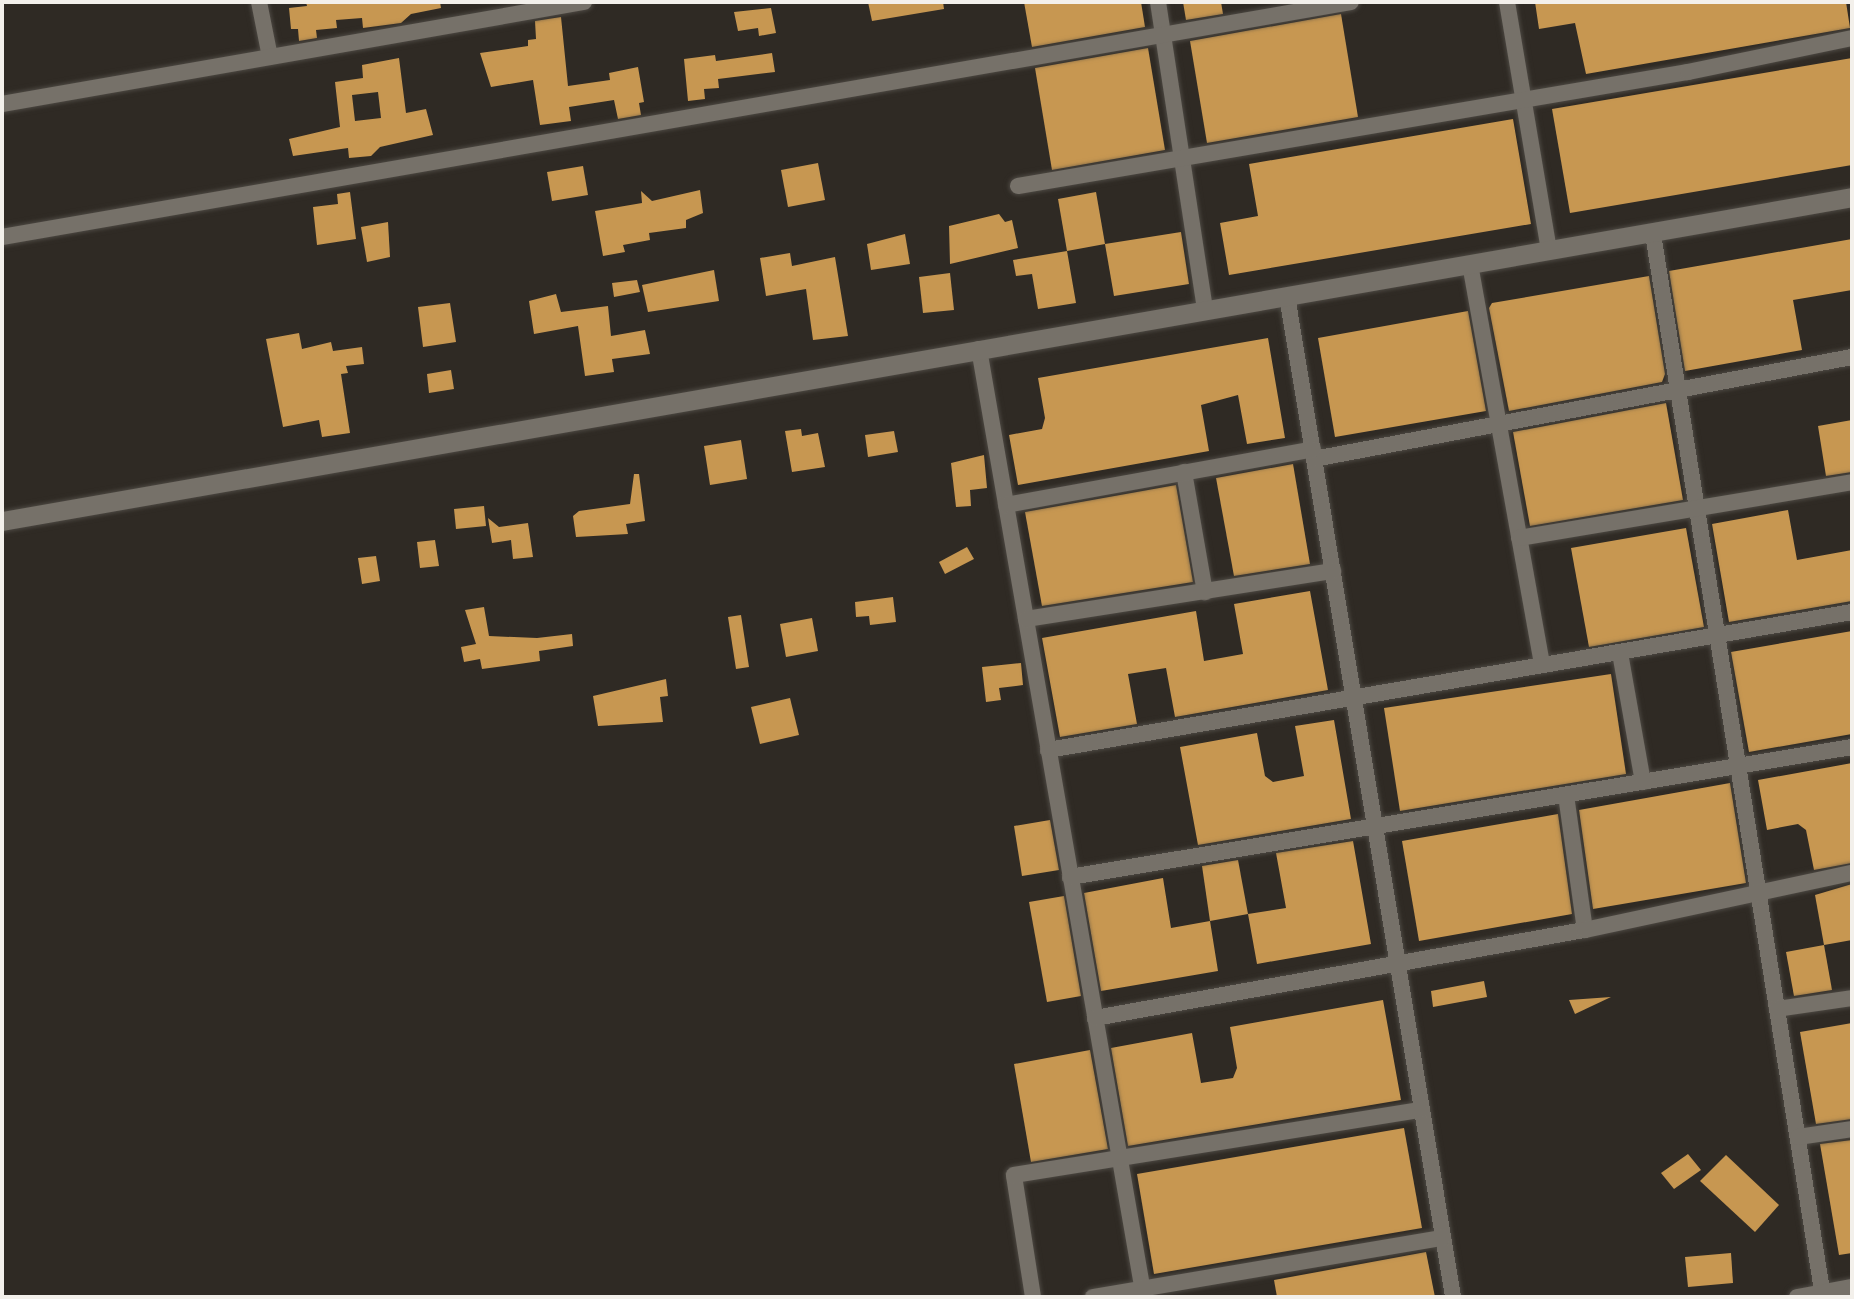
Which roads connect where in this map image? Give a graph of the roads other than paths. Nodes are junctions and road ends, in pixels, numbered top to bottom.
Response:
1 (259, 2) edge
2 (584, 2) edge
3 (1157, 2) edge
4 (1351, 2) edge
5 (1507, 2) edge
6 (1163, 34) junction
7 (1852, 38) edge
8 (270, 57) junction
9 (1526, 100) junction
10 (2, 104) edge
11 (1179, 159) junction
12 (1018, 186) dead end
13 (1852, 197) edge
14 (1653, 234) junction
15 (2, 237) edge
16 (1549, 251) junction
17 (1470, 264) junction
18 (1287, 296) junction
19 (1205, 309) junction
20 (979, 349) junction
21 (1852, 356) edge
22 (1678, 390) junction
23 (1499, 424) junction
24 (1313, 454) junction
25 (1184, 472) junction
26 (1852, 482) edge
27 (1006, 505) junction
28 (1697, 506) junction
29 (2, 521) edge
30 (1519, 538) junction
31 (1333, 570) junction
32 (1205, 592) junction
33 (1852, 612) edge
34 (1026, 619) junction
35 (1717, 635) junction
36 (1620, 653) junction
37 (1542, 665) junction
38 (1354, 698) junction
39 (1852, 747) edge
40 (1048, 750) junction
41 (1738, 766) junction
42 (1643, 782) junction
43 (1566, 795) junction
44 (1375, 826) junction
45 (1852, 873) edge
46 (1070, 877) junction
47 (1758, 890) junction
48 (1585, 930) junction
49 (1398, 964) junction
50 (1852, 998) edge
51 (1777, 1009) junction
52 (1095, 1018) junction
53 (1422, 1110) junction
54 (1852, 1129) edge
55 (1798, 1137) junction
56 (1118, 1159) junction
57 (1443, 1238) junction
58 (1852, 1287) edge
59 (1144, 1293) edge
60 (1823, 1295) edge
61 (1033, 1297) edge
62 (1093, 1297) edge
63 (1453, 1297) edge
64 (1797, 1297) edge

1 - 8 street
2 - 8 street
3 - 6 street
4 - 6 street
5 - 9 street
6 - 11 street
6 - 15 street
7 - 9 street
8 - 10 street
9 - 11 street
9 - 16 street
11 - 12 street
11 - 19 street
13 - 14 street
14 - 16 street
14 - 22 street
16 - 17 street
17 - 18 street
17 - 23 street
18 - 19 street
18 - 24 street
19 - 20 street
20 - 27 street
20 - 29 street
21 - 22 street
22 - 23 street
22 - 28 street
23 - 24 street
23 - 30 street
24 - 25 street
24 - 31 street
25 - 27 street
25 - 32 street
26 - 28 street
27 - 34 street
28 - 30 street
28 - 35 street
30 - 37 street
31 - 32 street
31 - 38 street
32 - 34 street
33 - 35 street
34 - 40 street
35 - 36 street
35 - 41 street
36 - 37 street
36 - 42 street
37 - 38 street
38 - 40 street
38 - 44 street
39 - 41 street
40 - 46 street
41 - 42 street
41 - 47 street
42 - 43 street
43 - 44 street
43 - 48 street
44 - 46 street
44 - 49 street
45 - 47 street
46 - 52 street
47 - 48 street
47 - 51 street
48 - 49 street
49 - 52 street
49 - 53 street
50 - 51 street
51 - 55 street
52 - 56 street
53 - 56 street
53 - 57 street
54 - 55 street
55 - 60 street
56 - 59 street
56 - 61 street
57 - 59 street
57 - 63 street
58 - 60 street
59 - 62 street
60 - 64 street

